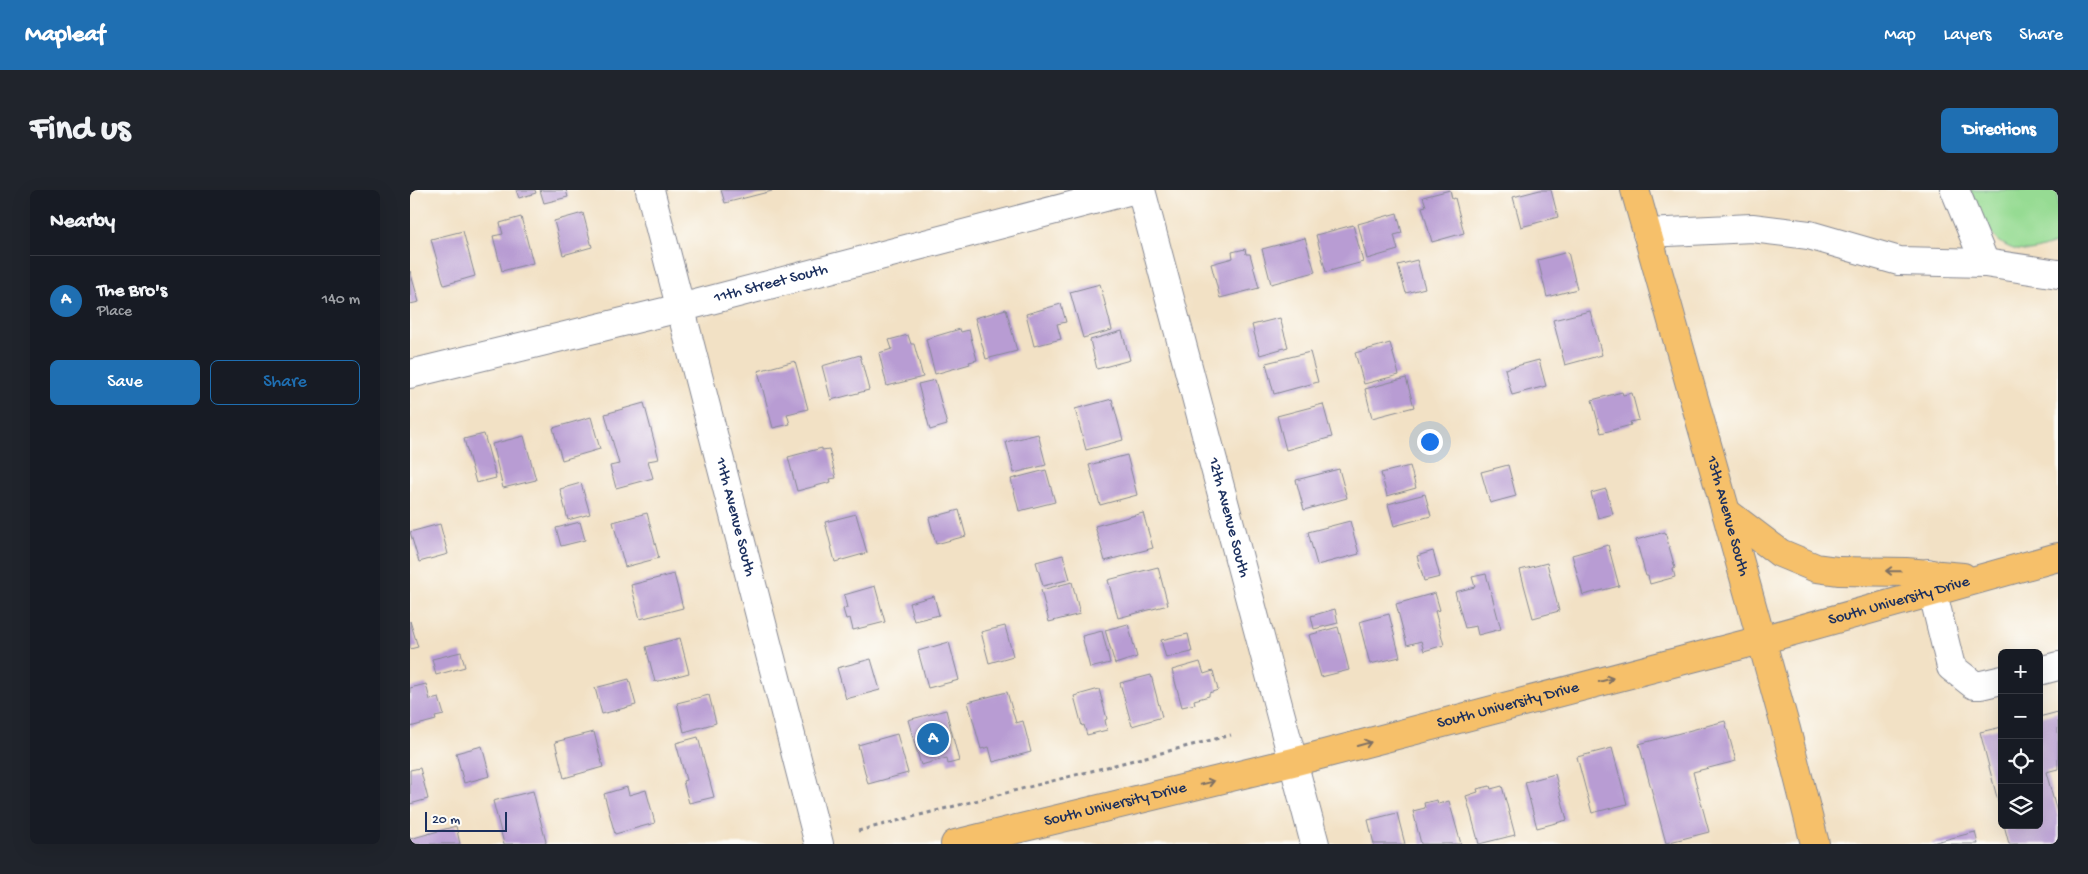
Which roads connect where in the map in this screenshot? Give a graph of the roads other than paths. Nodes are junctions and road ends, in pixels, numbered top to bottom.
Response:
1 (650, 190) edge
2 (1132, 190) edge
3 (1142, 190) edge
4 (1635, 190) edge
5 (1954, 190) edge
6 (1647, 233) junction
7 (1985, 263) junction
8 (2058, 274) edge
9 (680, 308) junction
10 (410, 374) edge
11 (1726, 512) junction
12 (2058, 556) edge
13 (1929, 582) junction
14 (1761, 640) junction
15 (2058, 666) edge
16 (2043, 669) edge
17 (1998, 681) edge
18 (1293, 762) junction
19 (818, 844) edge
20 (955, 844) edge
21 (1315, 844) edge
22 (1815, 844) edge

1 - 9 street, 11th Avenue South
2 - 9 street, 11th Street South
3 - 18 street, 12th Avenue South
4 - 6 main road, 13th Avenue South
5 - 7 street
6 - 7 street
6 - 11 main road, 13th Avenue South
7 - 8 street
9 - 10 street, 11th Street South
9 - 19 street, 11th Avenue South
13 -> 11 main road
11 - 14 main road, 13th Avenue South
12 - 13 main road, South University Drive
13 - 14 main road, South University Drive
13 - 17 street
18 -> 14 main road, South University Drive
14 - 22 main road, 13th Avenue South
15 - 16 street
20 -> 18 main road, South University Drive
18 - 21 street, 12th Avenue South

